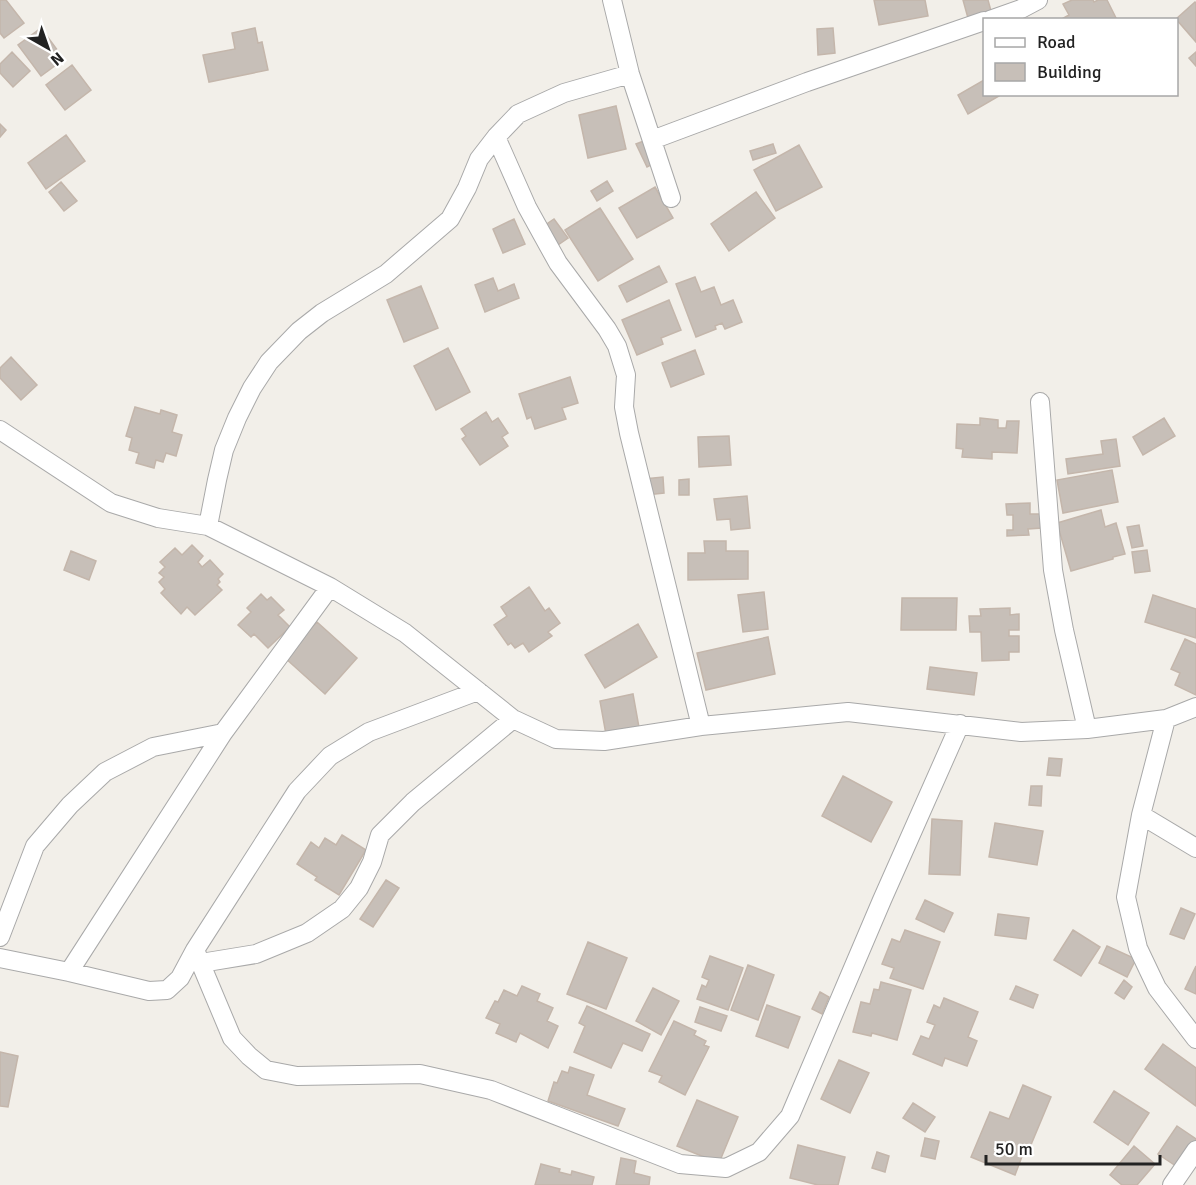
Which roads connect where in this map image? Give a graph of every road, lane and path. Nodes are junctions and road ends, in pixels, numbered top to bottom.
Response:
1 (612, 0) edge
2 (1038, 0) edge
3 (996, 18) edge
4 (983, 21) edge
5 (630, 74) junction
6 (496, 137) junction
7 (652, 140) junction
8 (671, 198) dead end
9 (1040, 402) dead end
10 (0, 430) edge
11 (208, 526) junction
12 (330, 587) junction
13 (478, 691) junction
14 (1196, 707) edge
15 (1166, 718) junction
16 (513, 719) junction
17 (960, 724) junction
18 (701, 726) junction
19 (1087, 729) junction
20 (223, 733) junction
21 (1140, 814) junction
22 (1196, 848) edge
23 (0, 937) edge
24 (198, 957) junction
25 (0, 958) edge
26 (69, 972) junction
27 (1196, 1039) edge
28 (1196, 1150) edge
29 (1172, 1185) edge

1 - 5 street
2 - 3 street
4 - 7 street
5 - 6 street
5 - 7 street
6 - 11 street
6 - 18 street
7 - 8 street
9 - 19 street
10 - 11 street
11 - 12 street
12 - 13 street
12 - 20 street
13 - 16 street
13 - 24 street
14 - 15 street
15 - 19 street
15 - 21 street
16 - 18 street
16 - 24 street
17 - 18 street
17 - 19 street
17 - 24 street
20 - 23 street
20 - 26 street
21 - 22 street
21 - 27 street
24 - 26 street
25 - 26 street
28 - 29 street

